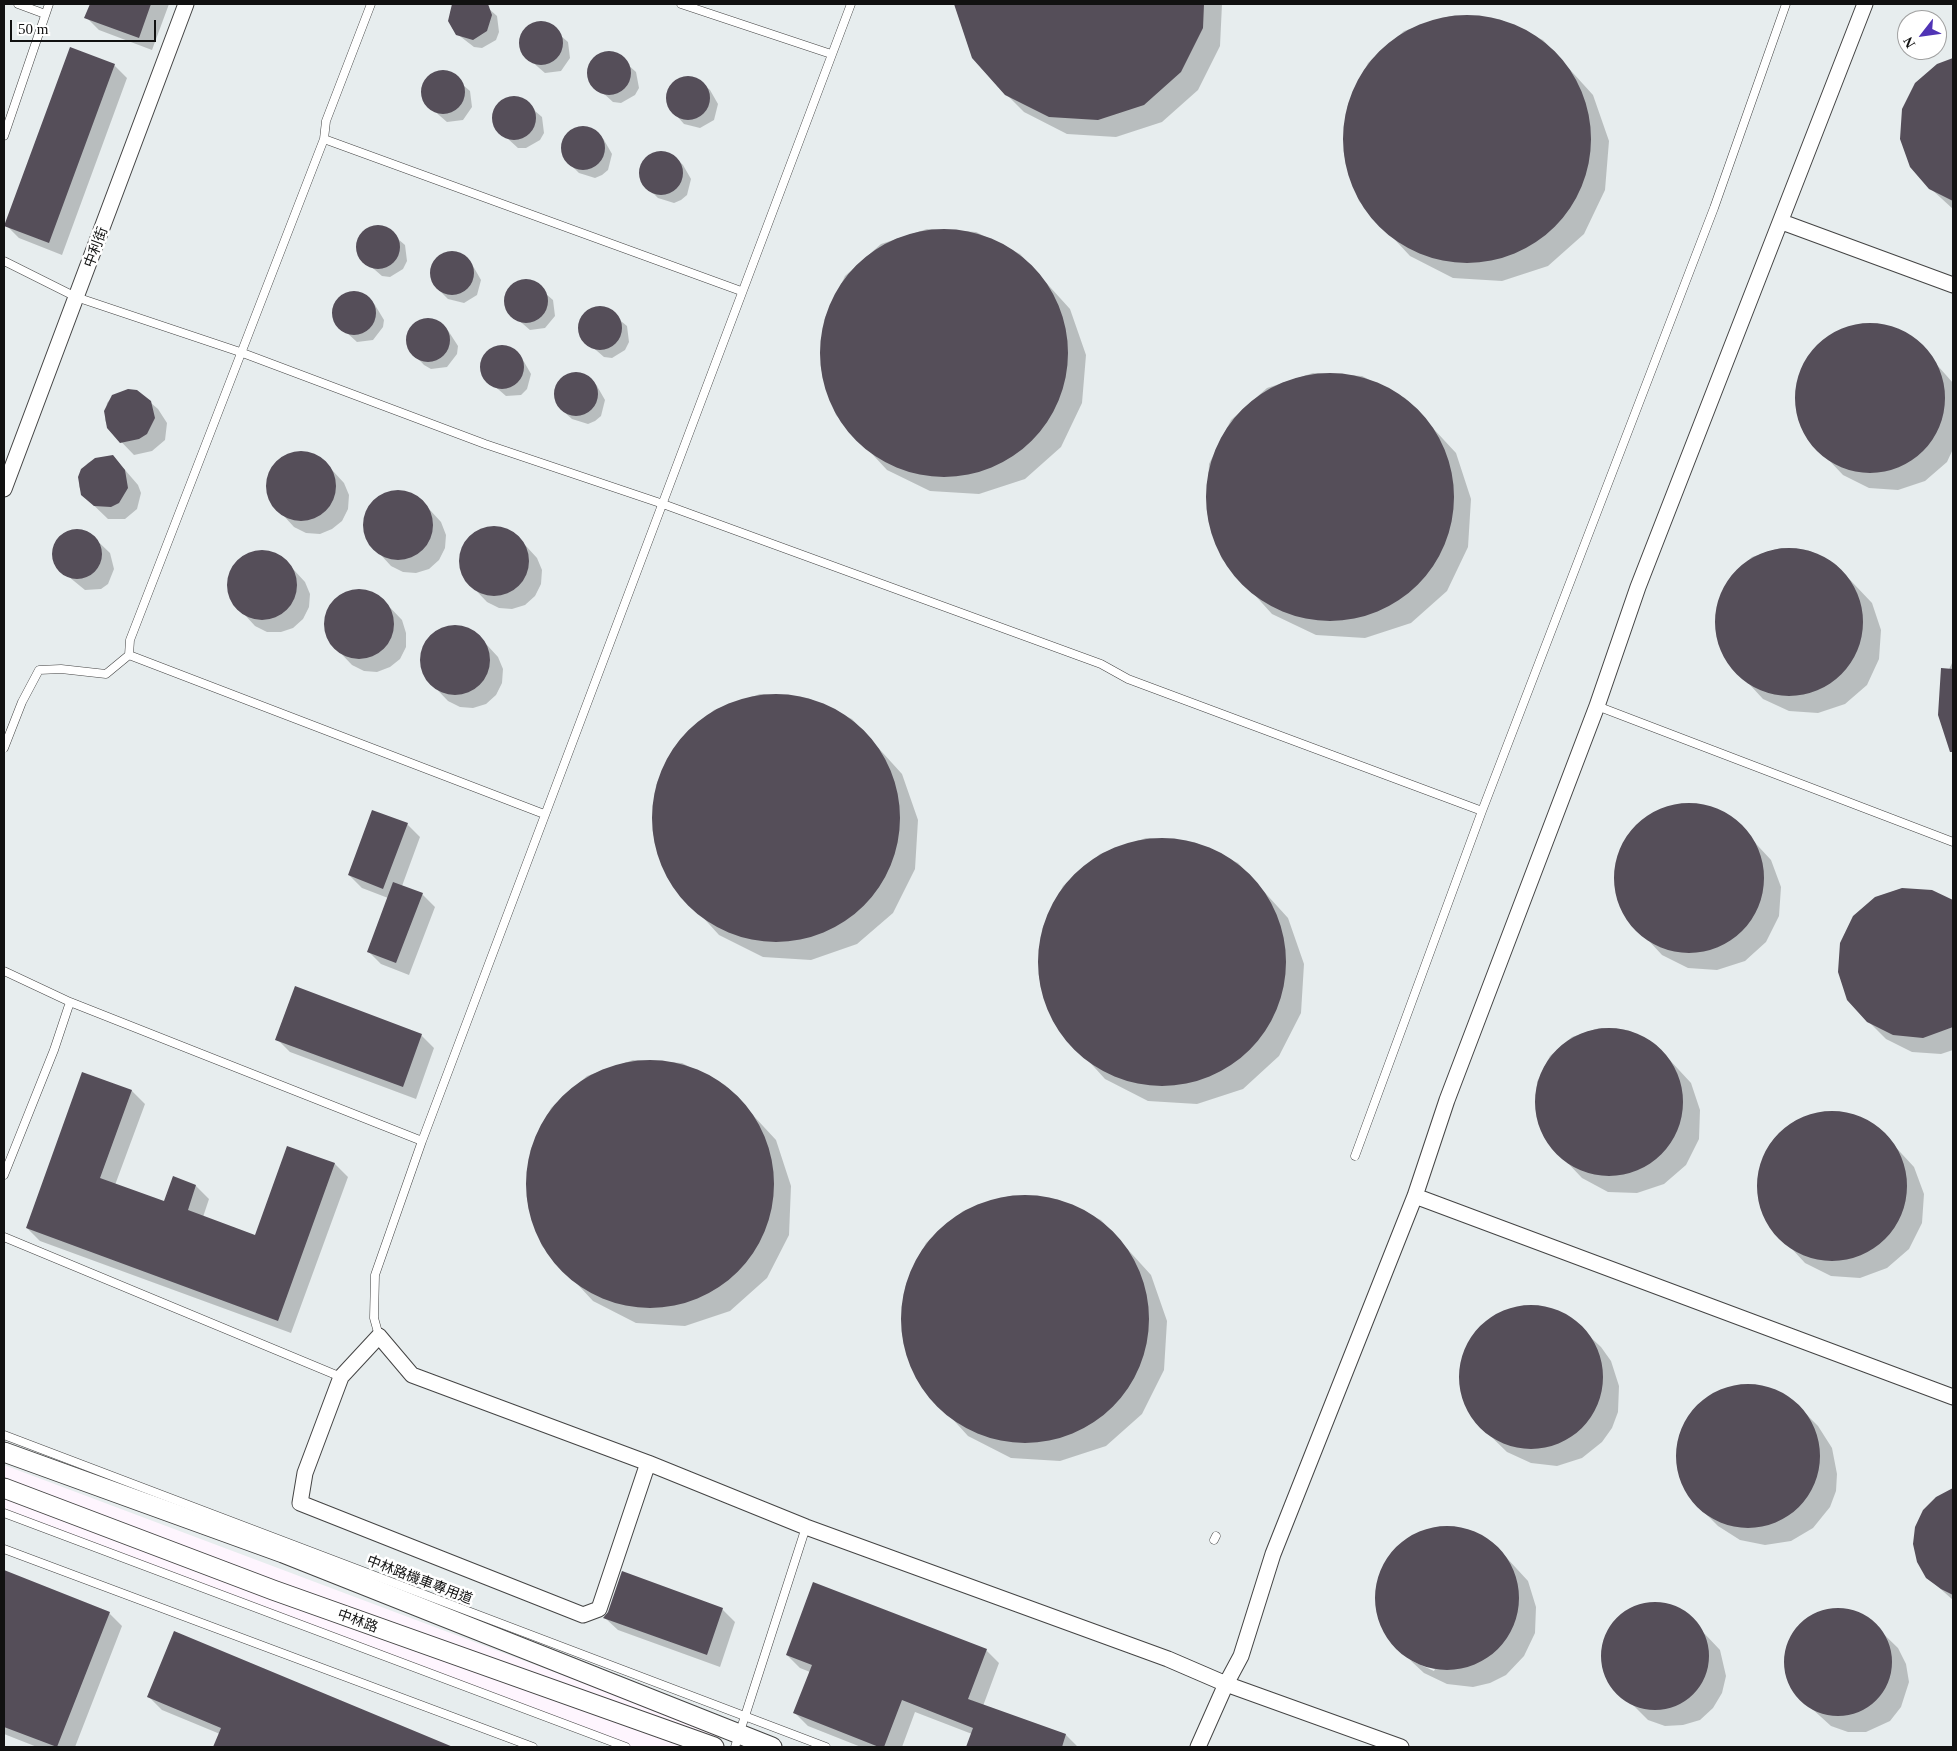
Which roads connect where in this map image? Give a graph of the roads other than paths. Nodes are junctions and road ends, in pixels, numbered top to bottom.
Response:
1 (18, 4) edge
2 (49, 4) edge
3 (186, 4) edge
4 (371, 4) edge
5 (680, 4) edge
6 (851, 4) edge
7 (1786, 4) edge
8 (1865, 4) edge
9 (45, 14) junction
10 (830, 54) junction
11 (4, 136) edge
12 (324, 139) junction
13 (1782, 222) junction
14 (4, 261) edge
15 (1953, 285) edge
16 (741, 291) junction
17 (76, 297) junction
18 (240, 352) junction
19 (4, 489) edge
20 (663, 504) junction
21 (129, 655) junction
22 (1596, 706) junction
23 (4, 748) edge
24 (1482, 811) junction
25 (544, 814) junction
26 (1953, 842) edge
27 (4, 971) edge
28 (70, 1002) junction
29 (422, 1141) junction
30 (1355, 1156) dead end
31 (4, 1175) edge
32 (1415, 1196) junction
33 (4, 1237) edge
34 (379, 1336) junction
35 (341, 1377) junction
36 (1953, 1397) edge
37 (4, 1436) edge
38 (4, 1452) edge
39 (648, 1463) junction
40 (4, 1488) edge
41 (4, 1513) edge
42 (806, 1527) junction
43 (4, 1548) edge
44 (1226, 1684) junction
45 (745, 1718) junction
46 (736, 1741) edge
47 (533, 1747) edge
48 (626, 1747) edge
49 (714, 1747) edge
50 (772, 1747) edge
51 (826, 1747) edge
52 (1198, 1747) edge
53 (1401, 1747) edge

1 - 9 lane
2 - 9 lane
3 - 17 street, 中利街
4 - 12 lane
5 - 10 lane
6 - 10 lane
7 - 24 lane
8 - 13 street
9 - 11 lane
10 - 16 lane
12 - 16 lane
12 - 18 lane
13 - 15 street
13 - 22 street
14 - 17 lane
16 - 20 lane
17 - 18 lane
17 - 19 street, 中利街
18 - 20 lane
18 - 21 lane
20 - 24 lane
20 - 25 lane
21 - 23 lane
21 - 25 lane
22 - 26 lane
22 - 32 street
24 - 30 lane
25 - 29 lane
27 - 28 lane
28 - 29 lane
28 - 31 lane
29 - 34 lane
32 - 36 street
32 - 44 street
33 - 35 lane
34 - 35 street
34 - 39 street
35 - 39 street
37 - 45 lane, 中林路機車專用道
38 - 46 street
39 - 42 street
40 - 49 street, 中林路
41 - 48 lane
42 - 44 street
42 - 45 lane
43 - 47 lane
44 - 52 street
44 - 53 street
45 - 46 lane
45 - 51 lane, 中林路機車專用道
46 - 50 street

